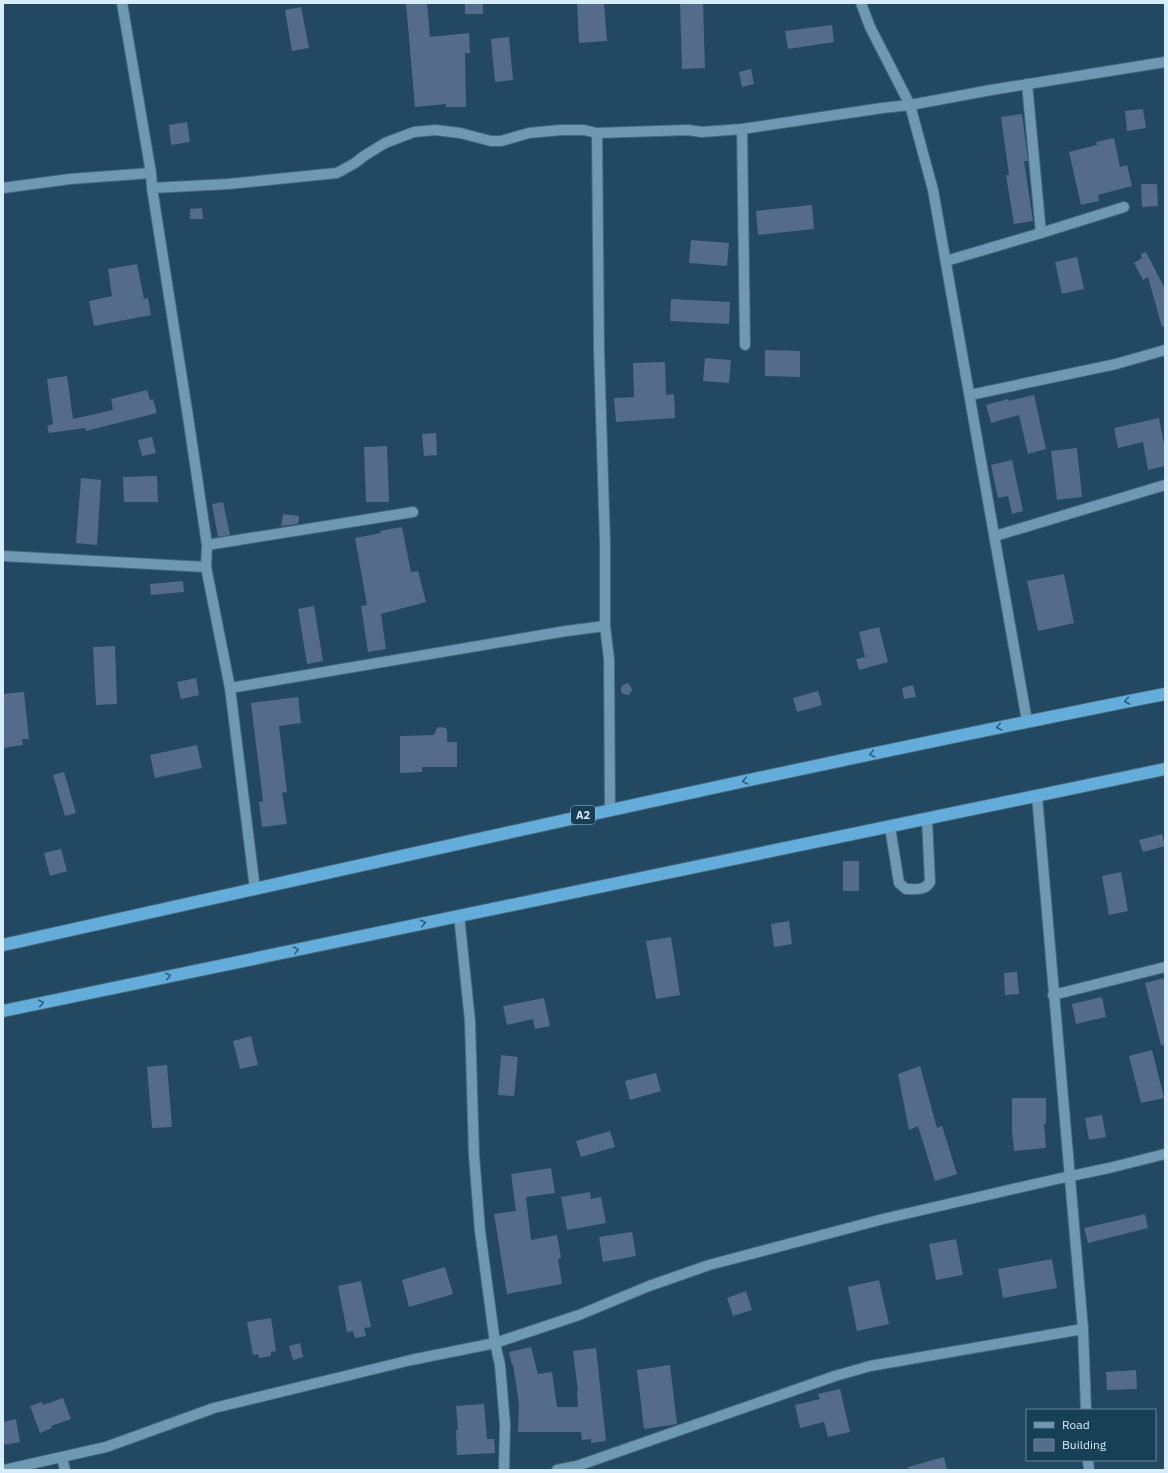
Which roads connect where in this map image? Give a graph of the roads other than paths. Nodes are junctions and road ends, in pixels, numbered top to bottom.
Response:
1 (122, 3) edge
2 (861, 3) edge
3 (1165, 62) edge
4 (1027, 84) junction
5 (910, 105) junction
6 (742, 129) junction
7 (597, 133) junction
8 (151, 173) junction
9 (3, 188) edge
10 (152, 188) junction
11 (1124, 207) dead end
12 (1041, 233) junction
13 (946, 261) junction
14 (744, 345) dead end
15 (1165, 350) edge
16 (970, 395) junction
17 (1165, 485) edge
18 (414, 512) dead end
19 (995, 536) junction
20 (207, 545) junction
21 (3, 556) edge
22 (206, 567) junction
23 (605, 626) junction
24 (230, 688) junction
25 (1165, 694) edge
26 (1027, 721) junction
27 (1165, 769) edge
28 (1037, 796) junction
29 (610, 809) junction
30 (927, 819) junction
31 (890, 827) junction
32 (255, 889) junction
33 (459, 915) junction
34 (3, 945) edge
35 (1165, 967) edge
36 (1053, 995) junction
37 (3, 1011) edge
38 (1165, 1154) edge
39 (1069, 1177) junction
40 (1083, 1329) junction
41 (495, 1343) junction
42 (1086, 1409) edge
43 (62, 1458) junction
44 (4, 1470) edge
45 (66, 1470) edge
46 (504, 1470) edge
47 (557, 1470) edge

1 - 8 street
2 - 5 street
3 - 4 street
4 - 5 street
4 - 12 street
5 - 6 street
5 - 13 street
6 - 7 street
6 - 14 street
7 - 10 street
7 - 23 street
8 - 9 street
8 - 10 street
10 - 20 street
11 - 12 street
12 - 13 street
13 - 16 street
15 - 16 street
16 - 19 street
17 - 19 street
18 - 20 street
19 - 26 street
20 - 22 street
21 - 22 street
22 - 24 street
23 - 24 street
23 - 29 street
24 - 32 street
25 -> 26 highway, A2
26 -> 29 highway, A2
27 - 28 highway
28 - 30 highway
28 - 36 street
29 - 32 highway, A2
30 - 31 highway
30 - 31 street
31 - 33 highway
32 - 34 highway, A2
37 -> 33 highway
33 - 41 street
35 - 36 street
36 - 39 street
38 - 39 street
39 - 40 street
39 - 41 street
40 - 42 street
40 - 47 street
41 - 43 street
41 - 46 street
43 - 44 street
43 - 45 street

